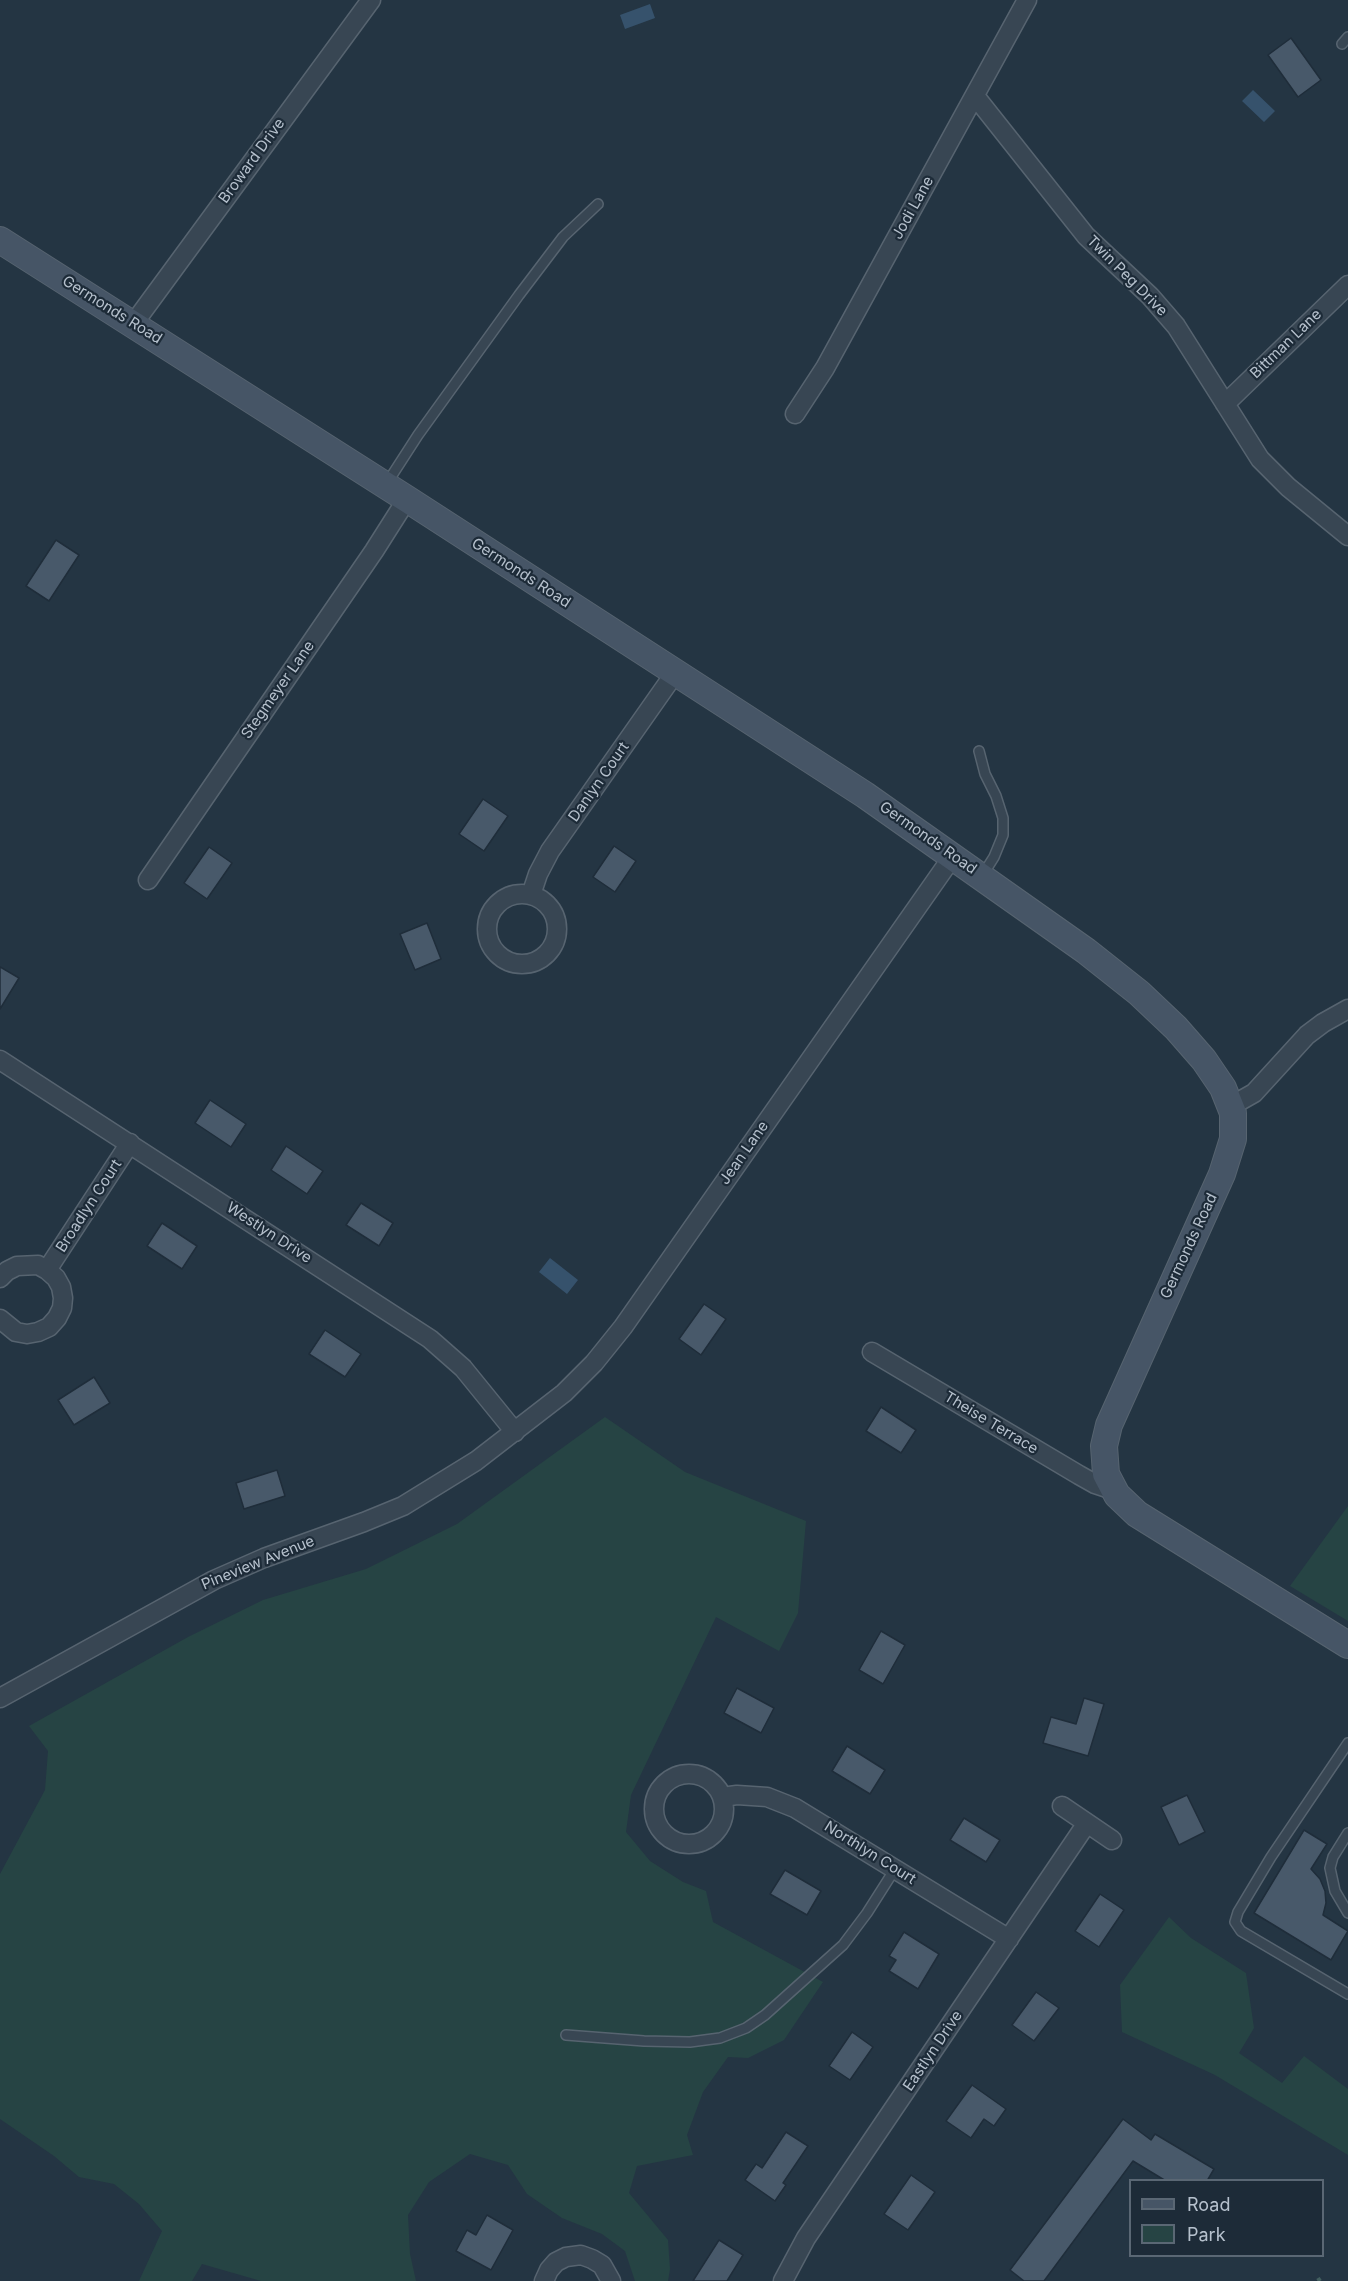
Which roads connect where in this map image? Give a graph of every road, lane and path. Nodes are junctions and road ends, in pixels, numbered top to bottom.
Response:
1 (371, 0) edge
2 (1027, 0) edge
3 (975, 96) junction
4 (597, 204) dead end
5 (0, 240) edge
6 (1348, 285) edge
7 (134, 323) junction
8 (1225, 404) junction
9 (795, 414) dead end
10 (386, 485) junction
11 (407, 499) junction
12 (1348, 536) edge
13 (675, 673) junction
14 (980, 751) dead end
15 (953, 856) junction
16 (982, 876) junction
17 (147, 880) dead end
18 (531, 895) dead end
19 (1348, 1009) edge
20 (0, 1060) edge
21 (1231, 1106) junction
22 (130, 1143) junction
23 (47, 1269) junction
24 (0, 1278) edge
25 (0, 1319) edge
26 (872, 1352) dead end
27 (515, 1432) junction
28 (1113, 1490) junction
29 (1348, 1645) edge
30 (0, 1698) edge
31 (1348, 1743) edge
32 (722, 1797) dead end
33 (1062, 1806) dead end
34 (1087, 1823) junction
35 (1348, 1833) edge
36 (1112, 1840) dead end
37 (895, 1869) junction
38 (1348, 1913) edge
39 (1009, 1939) junction
40 (1348, 1994) edge
41 (566, 2035) dead end
42 (543, 2281) edge
43 (611, 2281) edge
44 (783, 2281) edge

1 - 7 street, Broward Drive
2 - 3 street, Jodi Lane
3 - 8 street, Twin Peg Drive
3 - 9 street, Jodi Lane
4 - 10 lane
5 - 7 street, Germonds Road
6 - 8 street, Bittman Lane
7 - 10 street, Germonds Road
8 - 12 street, Twin Peg Drive
10 - 11 street, Germonds Road
11 - 13 street, Germonds Road
11 - 17 street, Stegmeyer Lane
13 - 15 street, Germonds Road
13 - 18 street, Danlyn Court
14 - 16 lane
15 - 16 street, Germonds Road
15 - 27 street, Jean Lane
16 - 21 street, Germonds Road
19 - 21 street
20 - 22 street, Westlyn Drive
21 - 28 street, Germonds Road
22 - 23 street, Broadlyn Court
22 - 27 street, Westlyn Drive
23 - 24 street
23 - 25 street
26 - 28 street, Theise Terrace
27 - 30 street, Pineview Avenue
28 - 29 street, Germonds Road
31 - 40 lane
32 - 37 street, Northlyn Court
33 - 34 street
34 - 36 street
34 - 39 street, Eastlyn Drive
35 - 38 lane
37 - 39 street, Northlyn Court
37 - 41 lane
39 - 44 street, Eastlyn Drive
42 - 43 street

